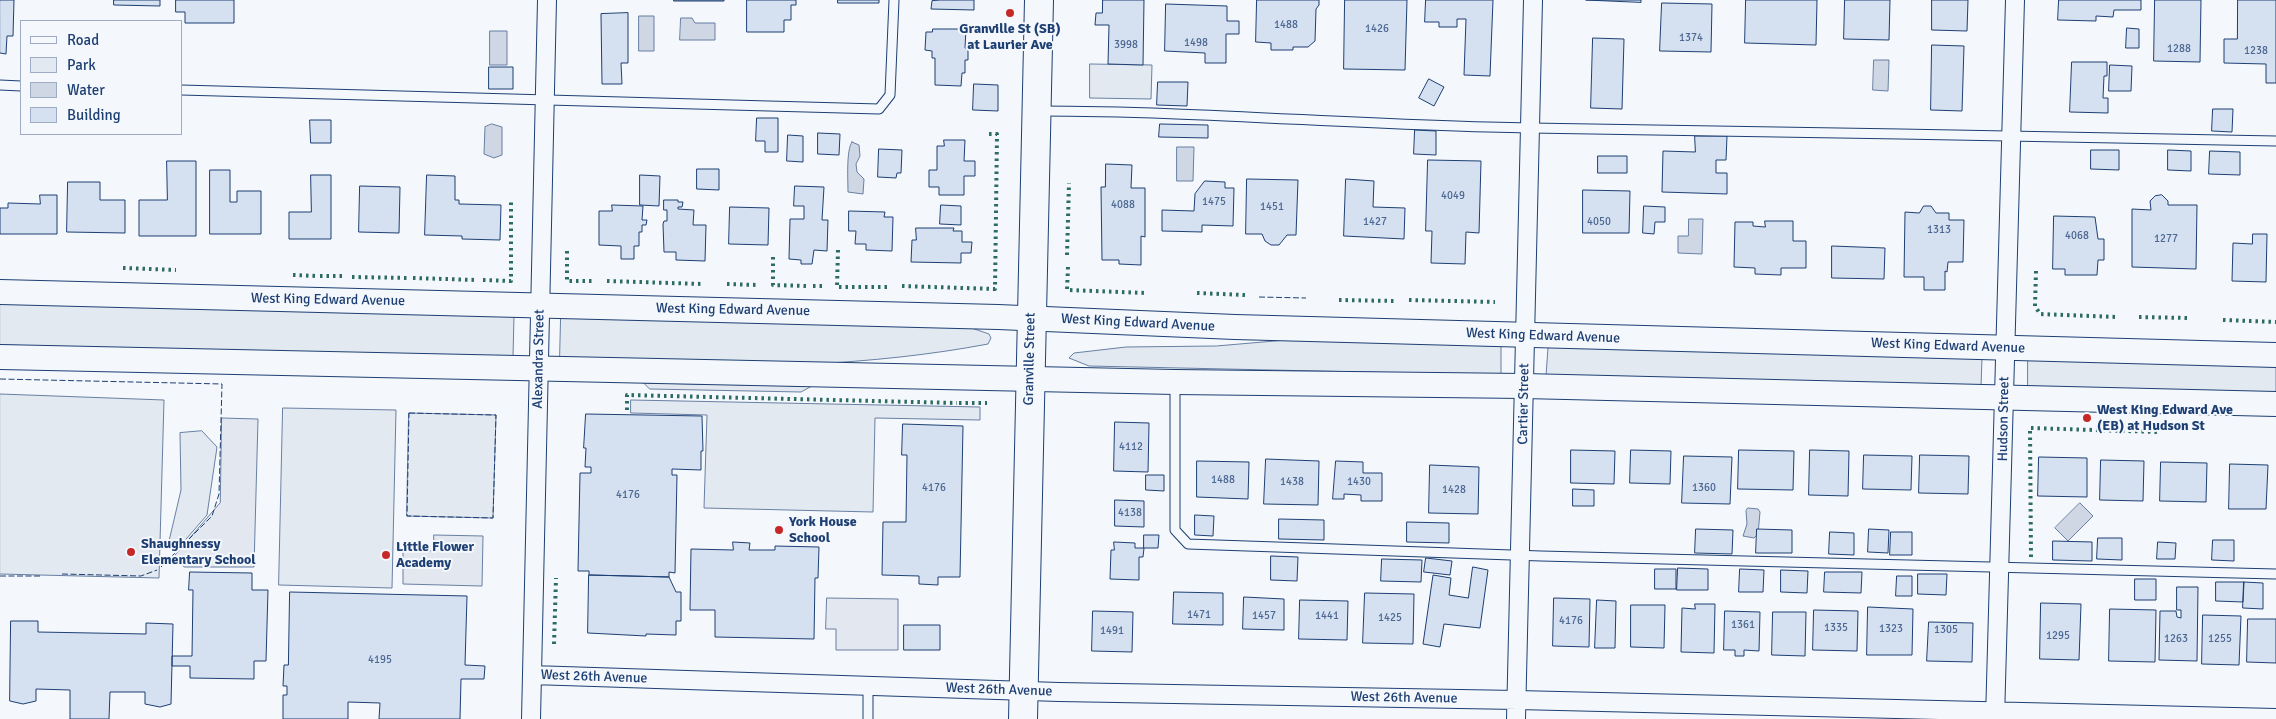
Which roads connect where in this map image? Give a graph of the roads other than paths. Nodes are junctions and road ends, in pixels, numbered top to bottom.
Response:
1 (547, 0) edge
2 (894, 0) edge
3 (1039, 0) edge
4 (1533, 0) edge
5 (2015, 0) edge
6 (0, 85) edge
7 (20, 86) edge
8 (182, 90) edge
9 (544, 100) junction
10 (1036, 111) junction
11 (1531, 128) junction
12 (2012, 135) junction
13 (2276, 142) edge
14 (0, 292) edge
15 (540, 306) junction
16 (1031, 318) junction
17 (1525, 335) junction
18 (2005, 347) junction
19 (2276, 354) edge
20 (0, 357) edge
21 (538, 368) junction
22 (1030, 378) junction
23 (1175, 382) junction
24 (1524, 386) junction
25 (2004, 397) junction
26 (2276, 404) edge
27 (1520, 555) junction
28 (2001, 567) junction
29 (2276, 574) edge
30 (532, 675) junction
31 (868, 686) junction
32 (1023, 690) junction
33 (1517, 700) junction
34 (1995, 716) edge
35 (2276, 718) edge
36 (531, 719) edge
37 (868, 719) edge
38 (1023, 719) edge
39 (1516, 719) edge

1 - 9 street, Alexandra Street
2 - 9 lane
3 - 10 highway, Granville Street
4 - 11 street, Cartier Street
5 - 12 street, Hudson Street
6 - 7 lane
8 - 9 lane
9 - 15 street, Alexandra Street
10 - 11 lane
10 - 16 highway, Granville Street
11 - 12 lane
11 - 17 street, Cartier Street
12 - 13 lane
12 - 18 street, Hudson Street
14 - 15 main road, West King Edward Avenue
15 - 16 main road, West King Edward Avenue
15 - 21 street, Alexandra Street
16 - 17 main road, West King Edward Avenue
16 - 22 highway, Granville Street
17 - 18 main road, West King Edward Avenue
17 - 24 street, Cartier Street
18 - 19 main road, West King Edward Avenue
18 - 25 street, Hudson Street
20 - 21 main road
21 - 22 main road
21 - 30 street, Alexandra Street
22 - 23 main road
22 - 32 highway, Granville Street
23 - 24 main road
23 - 27 lane
24 - 25 main road
24 - 27 street, Cartier Street
25 - 26 main road
25 - 28 street, Hudson Street
27 - 28 lane
27 - 33 street, Cartier Street
28 - 29 lane
28 - 34 street, Hudson Street
30 - 31 street, West 26th Avenue
30 - 36 street, Alexandra Street
31 - 32 street, West 26th Avenue
31 - 37 lane
32 - 33 street, West 26th Avenue
32 - 38 highway, Granville Street
33 - 34 street, West 26th Avenue
33 - 39 street, Cartier Street
34 - 35 street, West 26th Avenue

